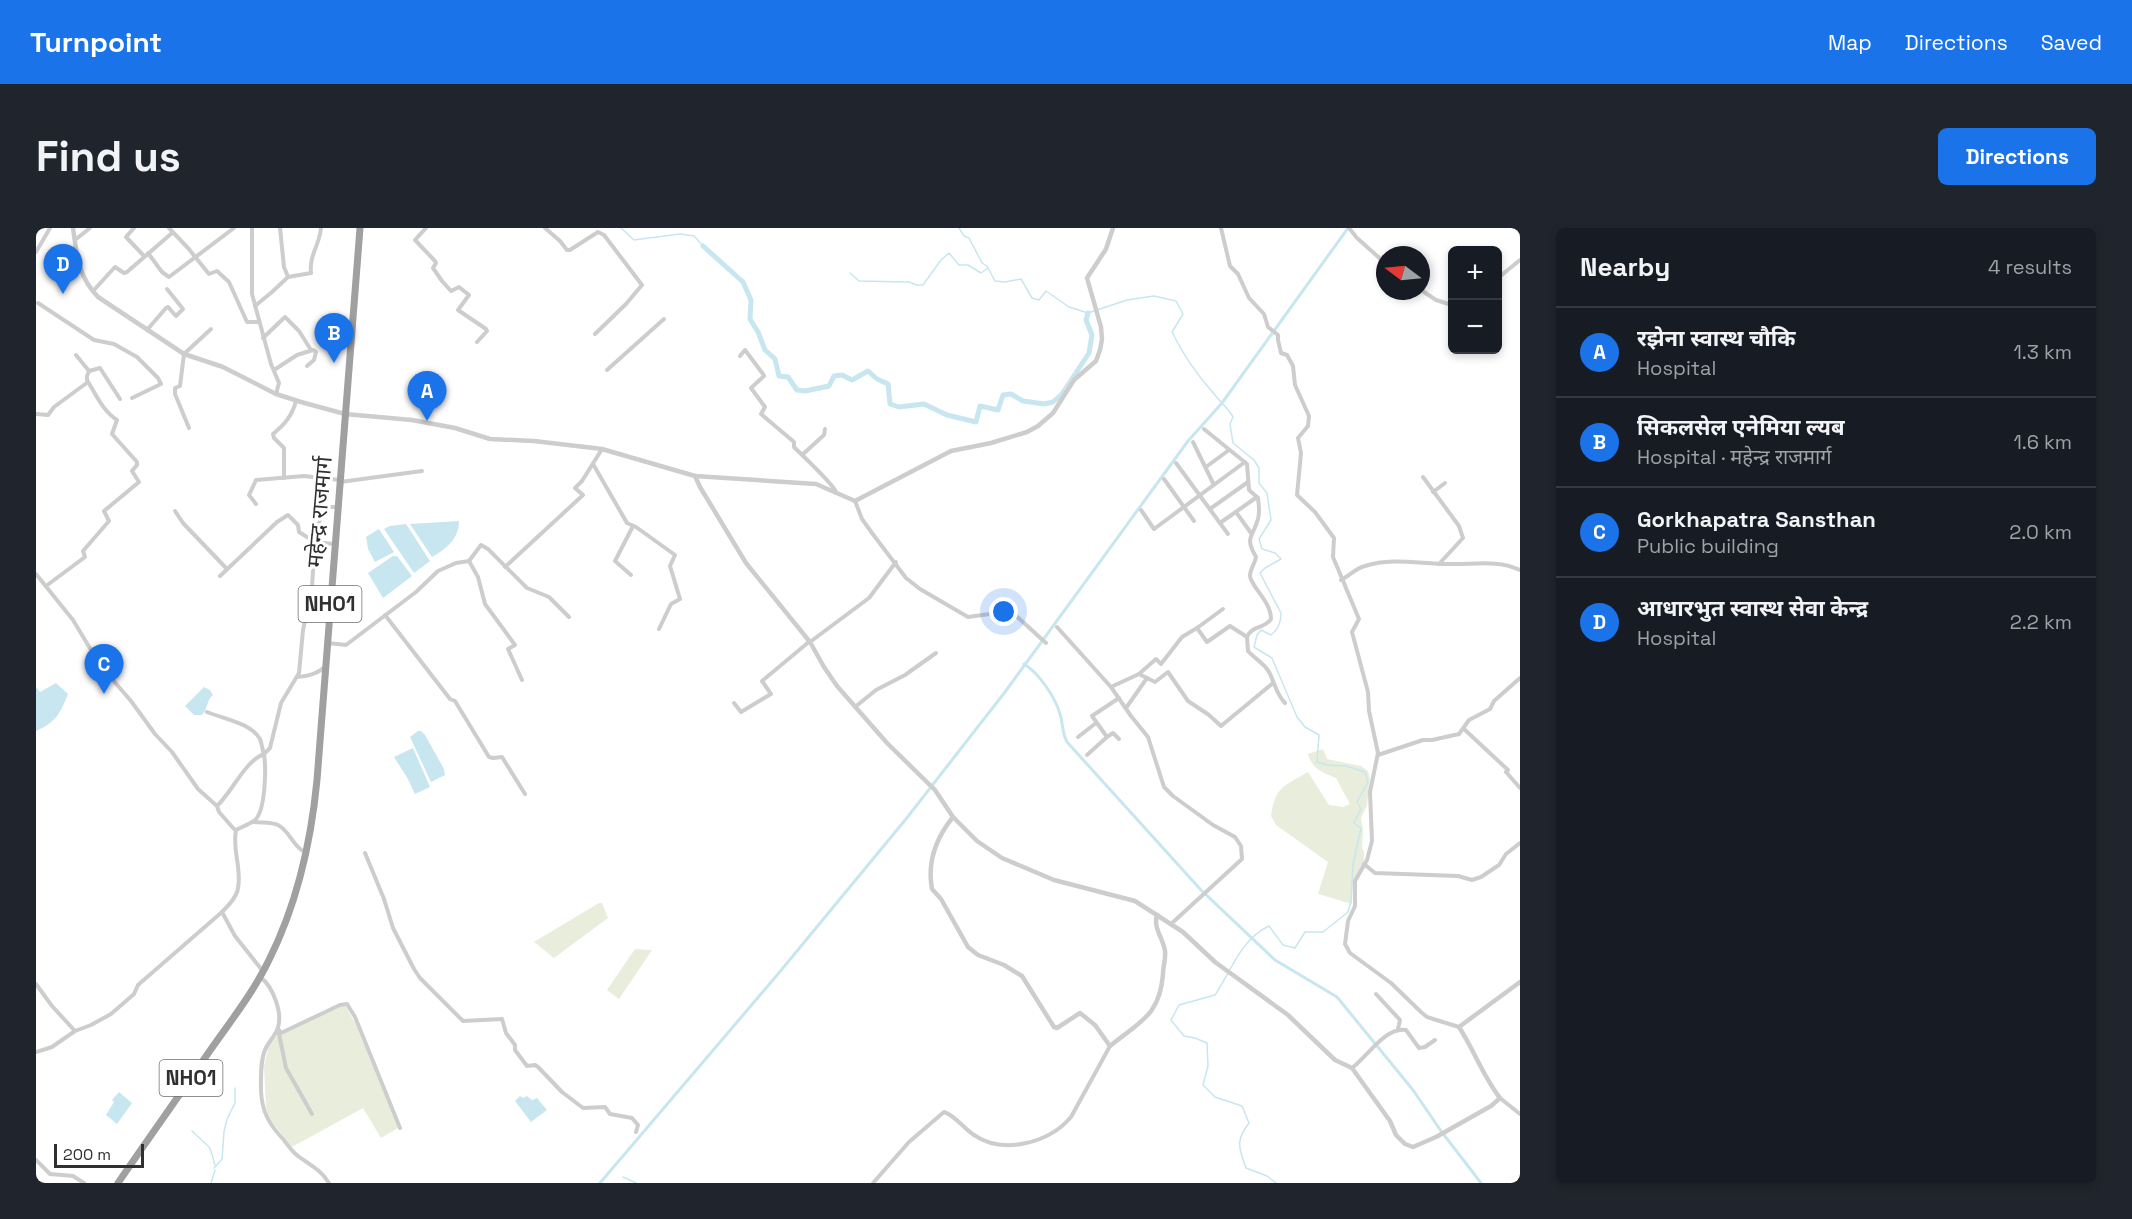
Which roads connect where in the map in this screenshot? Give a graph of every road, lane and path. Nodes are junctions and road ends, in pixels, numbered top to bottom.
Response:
1 (50, 228) edge
2 (73, 228) edge
3 (90, 228) edge
4 (134, 228) edge
5 (169, 228) edge
6 (234, 228) edge
7 (252, 228) edge
8 (280, 228) edge
9 (321, 228) edge
10 (360, 228) edge
11 (426, 228) edge
12 (544, 228) edge
13 (1113, 228) edge
14 (1221, 228) edge
15 (1350, 229) edge
16 (172, 233) junction
17 (75, 240) junction
18 (36, 252) edge
19 (146, 255) junction
20 (1376, 255) edge
21 (196, 258) junction
22 (1520, 260) edge
23 (1502, 274) edge
24 (288, 277) junction
25 (167, 289) dead end
26 (93, 292) junction
27 (1430, 296) edge
28 (38, 303) dead end
29 (1448, 304) edge
30 (255, 306) junction
31 (664, 319) dead end
32 (259, 322) junction
33 (211, 329) dead end
34 (146, 331) junction
35 (595, 334) dead end
36 (263, 338) junction
37 (477, 342) dead end
38 (311, 350) junction
39 (184, 354) junction
40 (76, 355) dead end
41 (740, 356) dead end
42 (307, 366) dead end
43 (274, 370) junction
44 (607, 370) dead end
45 (89, 371) junction
46 (88, 381) junction
47 (276, 394) junction
48 (132, 398) dead end
49 (120, 399) dead end
50 (297, 401) junction
51 (36, 414) edge
52 (345, 414) junction
53 (189, 428) dead end
54 (825, 429) dead end
55 (1204, 429) dead end
56 (1193, 442) dead end
57 (602, 449) junction
58 (1229, 450) junction
59 (802, 455) junction
60 (1245, 462) junction
61 (1176, 463) dead end
62 (593, 464) junction
63 (1206, 467) junction
64 (422, 471) dead end
65 (695, 476) junction
66 (1423, 477) dead end
67 (284, 478) junction
68 (1164, 479) dead end
69 (340, 481) junction
70 (1248, 482) junction
71 (1214, 483) junction
72 (1445, 483) dead end
73 (836, 492) junction
74 (1433, 492) junction
75 (1199, 494) junction
76 (1257, 498) junction
77 (855, 501) junction
78 (256, 504) dead end
79 (1184, 506) junction
80 (337, 507) junction
81 (1210, 509) junction
82 (1141, 510) dead end
83 (175, 511) dead end
84 (1236, 512) junction
85 (1194, 521) dead end
86 (1220, 523) junction
87 (633, 526) junction
88 (1251, 532) junction
89 (1228, 534) dead end
90 (315, 542) junction
91 (334, 544) junction
92 (468, 561) junction
93 (896, 562) junction
94 (1439, 564) junction
95 (505, 567) junction
96 (227, 569) junction
97 (1520, 570) edge
98 (36, 574) edge
99 (631, 575) dead end
100 (220, 576) dead end
101 (1341, 580) junction
102 (46, 586) junction
103 (1223, 609) dead end
104 (385, 615) junction
105 (569, 617) dead end
106 (1057, 627) dead end
107 (1197, 628) junction
108 (659, 629) dead end
109 (1247, 637) junction
110 (810, 641) junction
111 (1046, 642) dead end
112 (327, 643) junction
113 (936, 653) dead end
114 (326, 665) junction
115 (1139, 674) junction
116 (297, 677) junction
117 (1147, 678) junction
118 (1520, 678) edge
119 (522, 680) dead end
120 (1273, 683) junction
121 (1111, 687) junction
122 (1119, 698) junction
123 (734, 703) dead end
124 (1285, 703) dead end
125 (855, 707) junction
126 (1126, 708) junction
127 (207, 712) dead end
128 (1096, 723) junction
129 (1464, 729) junction
130 (1078, 737) dead end
131 (1107, 737) junction
132 (1119, 739) dead end
133 (264, 754) junction
134 (1087, 755) dead end
135 (1378, 755) junction
136 (1520, 788) edge
137 (525, 794) dead end
138 (217, 806) junction
139 (953, 817) junction
140 (253, 822) junction
141 (236, 830) junction
142 (1520, 843) edge
143 (307, 853) junction
144 (366, 853) dead end
145 (1365, 864) junction
146 (222, 912) junction
147 (1157, 915) junction
148 (1171, 924) junction
149 (261, 974) junction
150 (1520, 982) edge
151 (36, 984) edge
152 (1376, 994) dead end
153 (1459, 1028) junction
154 (278, 1029) junction
155 (1398, 1029) junction
156 (75, 1031) junction
157 (1435, 1040) dead end
158 (1110, 1046) junction
159 (36, 1052) edge
160 (1352, 1068) junction
161 (1500, 1098) junction
162 (312, 1114) dead end
163 (1520, 1114) edge
164 (400, 1128) dead end
165 (636, 1132) dead end
166 (36, 1160) edge
167 (84, 1183) edge
168 (118, 1183) edge
169 (329, 1183) edge
170 (873, 1183) edge

1 - 18 street
2 - 17 street
3 - 17 street
4 - 19 street
5 - 16 street
6 - 21 street
7 - 30 street
8 - 24 street
9 - 24 street
10 - 52 highway, महेन्द्र राजमार्ग / NH01
11 - 37 street
12 - 35 street
13 - 77 street
14 - 101 street
15 - 20 street
16 - 19 street
16 - 21 street
17 - 26 street
19 - 21 street
19 - 26 street
21 - 32 street
22 - 23 street
24 - 30 street
25 - 34 street
26 - 34 street
27 - 29 street
28 - 48 street
30 - 32 street
31 - 44 street
32 - 36 street
33 - 39 street
34 - 39 street
36 - 38 street
36 - 43 street
38 - 42 street
38 - 43 street
39 - 47 street
39 - 53 street
40 - 45 street
41 - 59 street
43 - 47 street
45 - 46 street
45 - 49 street
46 - 51 street
46 - 102 street
47 - 50 street
50 - 52 street
50 - 67 street
52 - 57 street
52 - 69 highway, महेन्द्र राजमार्ग / NH01
54 - 59 street
55 - 58 street
56 - 63 street
57 - 62 street
57 - 65 street
58 - 60 street
58 - 63 street
59 - 73 street
60 - 70 street
60 - 71 street
61 - 75 street
62 - 87 street
62 - 95 street
63 - 71 street
64 - 69 street
65 - 73 street
65 - 110 street
66 - 74 street
67 - 69 street
67 - 78 street
68 - 79 street
69 - 80 highway, महेन्द्र राजमार्ग / NH01
70 - 76 street
70 - 81 street
71 - 75 street
72 - 74 street
73 - 77 street
74 - 94 street
75 - 79 street
75 - 81 street
76 - 84 street
76 - 88 street
77 - 93 street
79 - 82 street
79 - 85 street
80 - 90 street
80 - 91 highway, महेन्द्र राजमार्ग / NH01
81 - 86 street
83 - 96 street
84 - 86 street
84 - 88 street
86 - 89 street
87 - 99 street
87 - 108 street
88 - 109 street
90 - 91 street
90 - 96 street
90 - 116 street
91 - 112 highway, महेन्द्र राजमार्ग / NH01
92 - 95 street
92 - 104 street
92 - 119 street
93 - 110 street
93 - 111 street
94 - 97 street
94 - 101 street
95 - 105 street
96 - 100 street
98 - 102 street
101 - 135 street
102 - 138 street
103 - 107 street
104 - 112 street
104 - 137 street
106 - 121 street
107 - 109 street
107 - 115 street
109 - 120 street
110 - 123 street
110 - 125 street
112 - 114 highway, महेन्द्र राजमार्ग / NH01
113 - 125 street
114 - 116 street
114 - 143 highway, महेन्द्र राजमार्ग / NH01
115 - 117 street
115 - 121 street
116 - 133 street
117 - 120 street
117 - 126 street
118 - 129 street
120 - 124 street
121 - 122 street
122 - 126 street
122 - 128 street
125 - 139 street
126 - 148 street
127 - 133 street
128 - 130 street
128 - 131 street
129 - 135 street
129 - 136 street
131 - 132 street
131 - 134 street
133 - 138 street
133 - 140 street
135 - 145 street
138 - 141 street
139 - 147 street
139 - 158 street
140 - 141 street
140 - 143 street
141 - 146 street
142 - 145 street
143 - 149 highway, महेन्द्र राजमार्ग / NH01
144 - 165 street
145 - 153 street
146 - 149 street
146 - 156 street
147 - 148 street
147 - 158 street
148 - 160 street
149 - 154 street
149 - 168 highway, NH01
150 - 153 street
151 - 156 street
152 - 155 street
153 - 161 street
154 - 162 street
154 - 164 street
154 - 169 street
155 - 157 street
155 - 160 street
156 - 159 street
158 - 170 street
160 - 161 street
161 - 163 street
166 - 167 street

